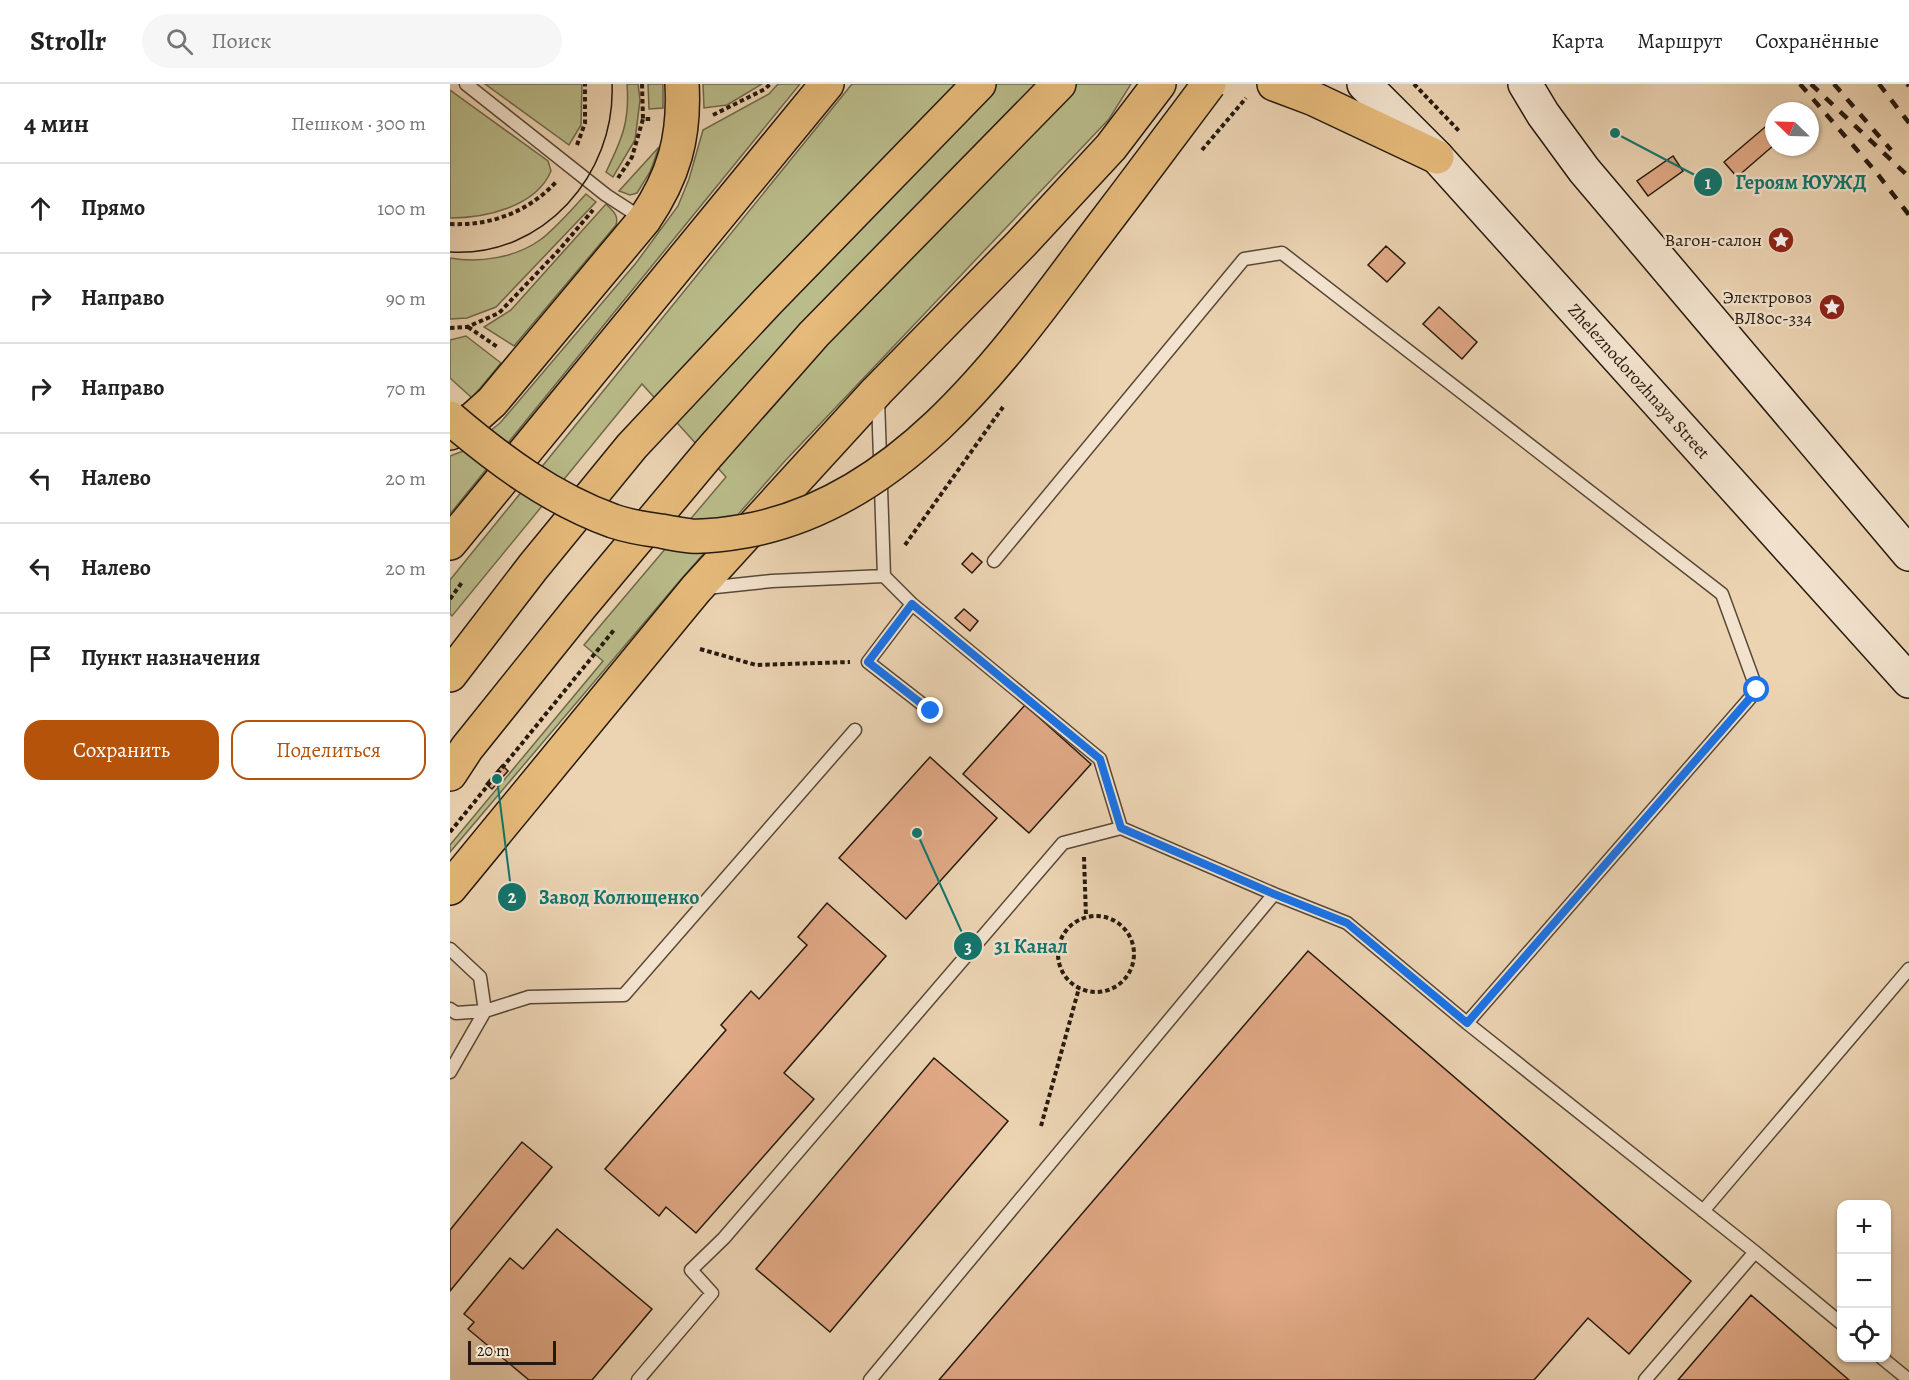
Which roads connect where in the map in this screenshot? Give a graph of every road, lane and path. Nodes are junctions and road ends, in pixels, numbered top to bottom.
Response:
1 (466, 84) edge
2 (585, 84) edge
3 (642, 84) edge
4 (682, 84) edge
5 (827, 84) edge
6 (979, 84) edge
7 (1059, 84) edge
8 (1159, 84) edge
9 (1209, 84) edge
10 (1274, 84) edge
11 (1364, 84) edge
12 (1525, 84) edge
13 (643, 119) dead end
14 (1437, 157) junction
15 (569, 166) junction
16 (644, 219) junction
17 (450, 224) edge
18 (878, 391) junction
19 (450, 418) edge
20 (450, 433) edge
21 (450, 543) edge
22 (1909, 554) edge
23 (994, 561) dead end
24 (884, 576) junction
25 (463, 581) dead end
26 (696, 589) junction
27 (450, 599) edge
28 (912, 604) junction
29 (614, 630) dead end
30 (700, 649) dead end
31 (868, 662) junction
32 (450, 675) edge
33 (1909, 681) edge
34 (931, 711) dead end
35 (855, 730) dead end
36 (450, 774) edge
37 (1121, 828) junction
38 (450, 832) edge
39 (1083, 838) junction
40 (450, 888) edge
41 (1274, 894) junction
42 (1086, 916) junction
43 (450, 948) edge
44 (1909, 969) edge
45 (1078, 988) junction
46 (450, 1009) edge
47 (485, 1011) junction
48 (1467, 1023) junction
49 (450, 1072) edge
50 (1041, 1126) dead end
51 (1703, 1210) junction
52 (1755, 1251) junction
53 (1837, 1320) edge
54 (1887, 1362) edge
55 (638, 1380) edge
56 (870, 1380) edge
57 (1645, 1380) edge
58 (1909, 1380) edge

1 - 15 lane
2 - 15 path
3 - 13 path
4 - 16 main road
5 - 21 main road
6 - 32 main road
7 - 36 main road
8 - 18 main road
9 - 19 main road, bridge
10 - 14 main road
11 - 14 main road, Zheleznodorozhnaya Street
12 - 22 main road
14 - 33 main road, Zheleznodorozhnaya Street
15 - 16 lane
15 - 17 path
16 - 20 main road
18 - 24 lane
18 - 26 main road
23 - 48 lane
24 - 26 lane
24 - 28 lane
25 - 27 path
26 - 40 main road
28 - 31 lane
28 - 37 lane
29 - 38 path
30 - 31 path
31 - 34 lane
35 - 47 lane
37 - 39 lane
37 - 41 lane
39 - 42 path
39 - 55 lane
41 - 48 lane
41 - 56 lane
42 - 45 path
42 - 45 path
43 - 47 lane
44 - 51 lane
45 - 50 path
46 - 47 lane
47 - 49 lane
48 - 51 lane
51 - 52 lane
52 - 53 lane
52 - 57 lane
54 - 58 lane

